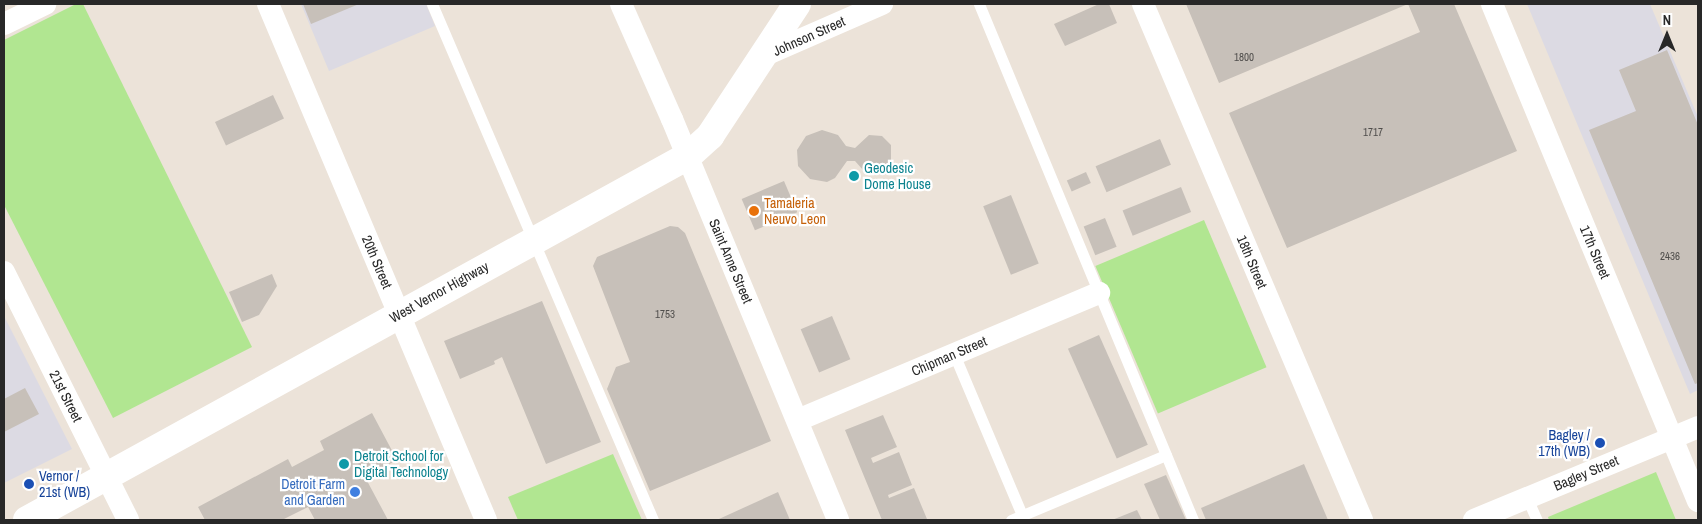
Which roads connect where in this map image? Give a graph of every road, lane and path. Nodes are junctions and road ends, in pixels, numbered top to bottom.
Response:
1 (45, 4) edge
2 (268, 4) edge
3 (432, 4) edge
4 (621, 4) edge
5 (796, 4) edge
6 (882, 4) edge
7 (979, 4) edge
8 (1143, 4) edge
9 (1492, 4) edge
10 (4, 24) edge
11 (763, 56) junction
12 (688, 156) junction
13 (534, 241) junction
14 (4, 272) edge
15 (1099, 293) junction
16 (399, 314) junction
17 (954, 354) junction
18 (798, 420) junction
19 (1698, 427) edge
20 (1672, 437) junction
21 (1166, 455) junction
22 (106, 477) junction
23 (1528, 498) junction
24 (1698, 500) edge
25 (1022, 516) junction
26 (27, 520) edge
27 (128, 520) edge
28 (486, 520) edge
29 (652, 520) edge
30 (838, 520) edge
31 (1011, 520) edge
32 (1193, 520) edge
33 (1362, 520) edge
34 (1474, 520) edge
35 (1537, 520) edge

1 - 10 street
2 - 16 street, 20th Street
3 - 13 lane
4 - 12 street, Saint Anne Street
5 - 11 street, West Vernor Highway
6 - 11 street, Johnson Street
7 - 15 lane
8 - 33 street, 18th Street
9 - 20 street, 17th Street
11 - 12 street, West Vernor Highway
12 - 13 street, West Vernor Highway
12 - 18 street, Saint Anne Street
13 - 16 street, West Vernor Highway
13 - 29 lane
14 - 22 street, 21st Street
15 - 17 street, Chipman Street
15 - 21 lane
16 - 22 street, West Vernor Highway
16 - 28 street, 20th Street
17 - 18 street, Chipman Street
17 - 25 lane
18 - 30 street, Saint Anne Street
19 - 20 street, Bagley Street
20 - 23 street, Bagley Street
20 - 24 street, 17th Street
21 - 25 lane
21 - 32 lane
22 - 26 street, West Vernor Highway
22 - 27 street, 21st Street
23 - 34 street, Bagley Street
23 - 35 lane
25 - 31 lane

